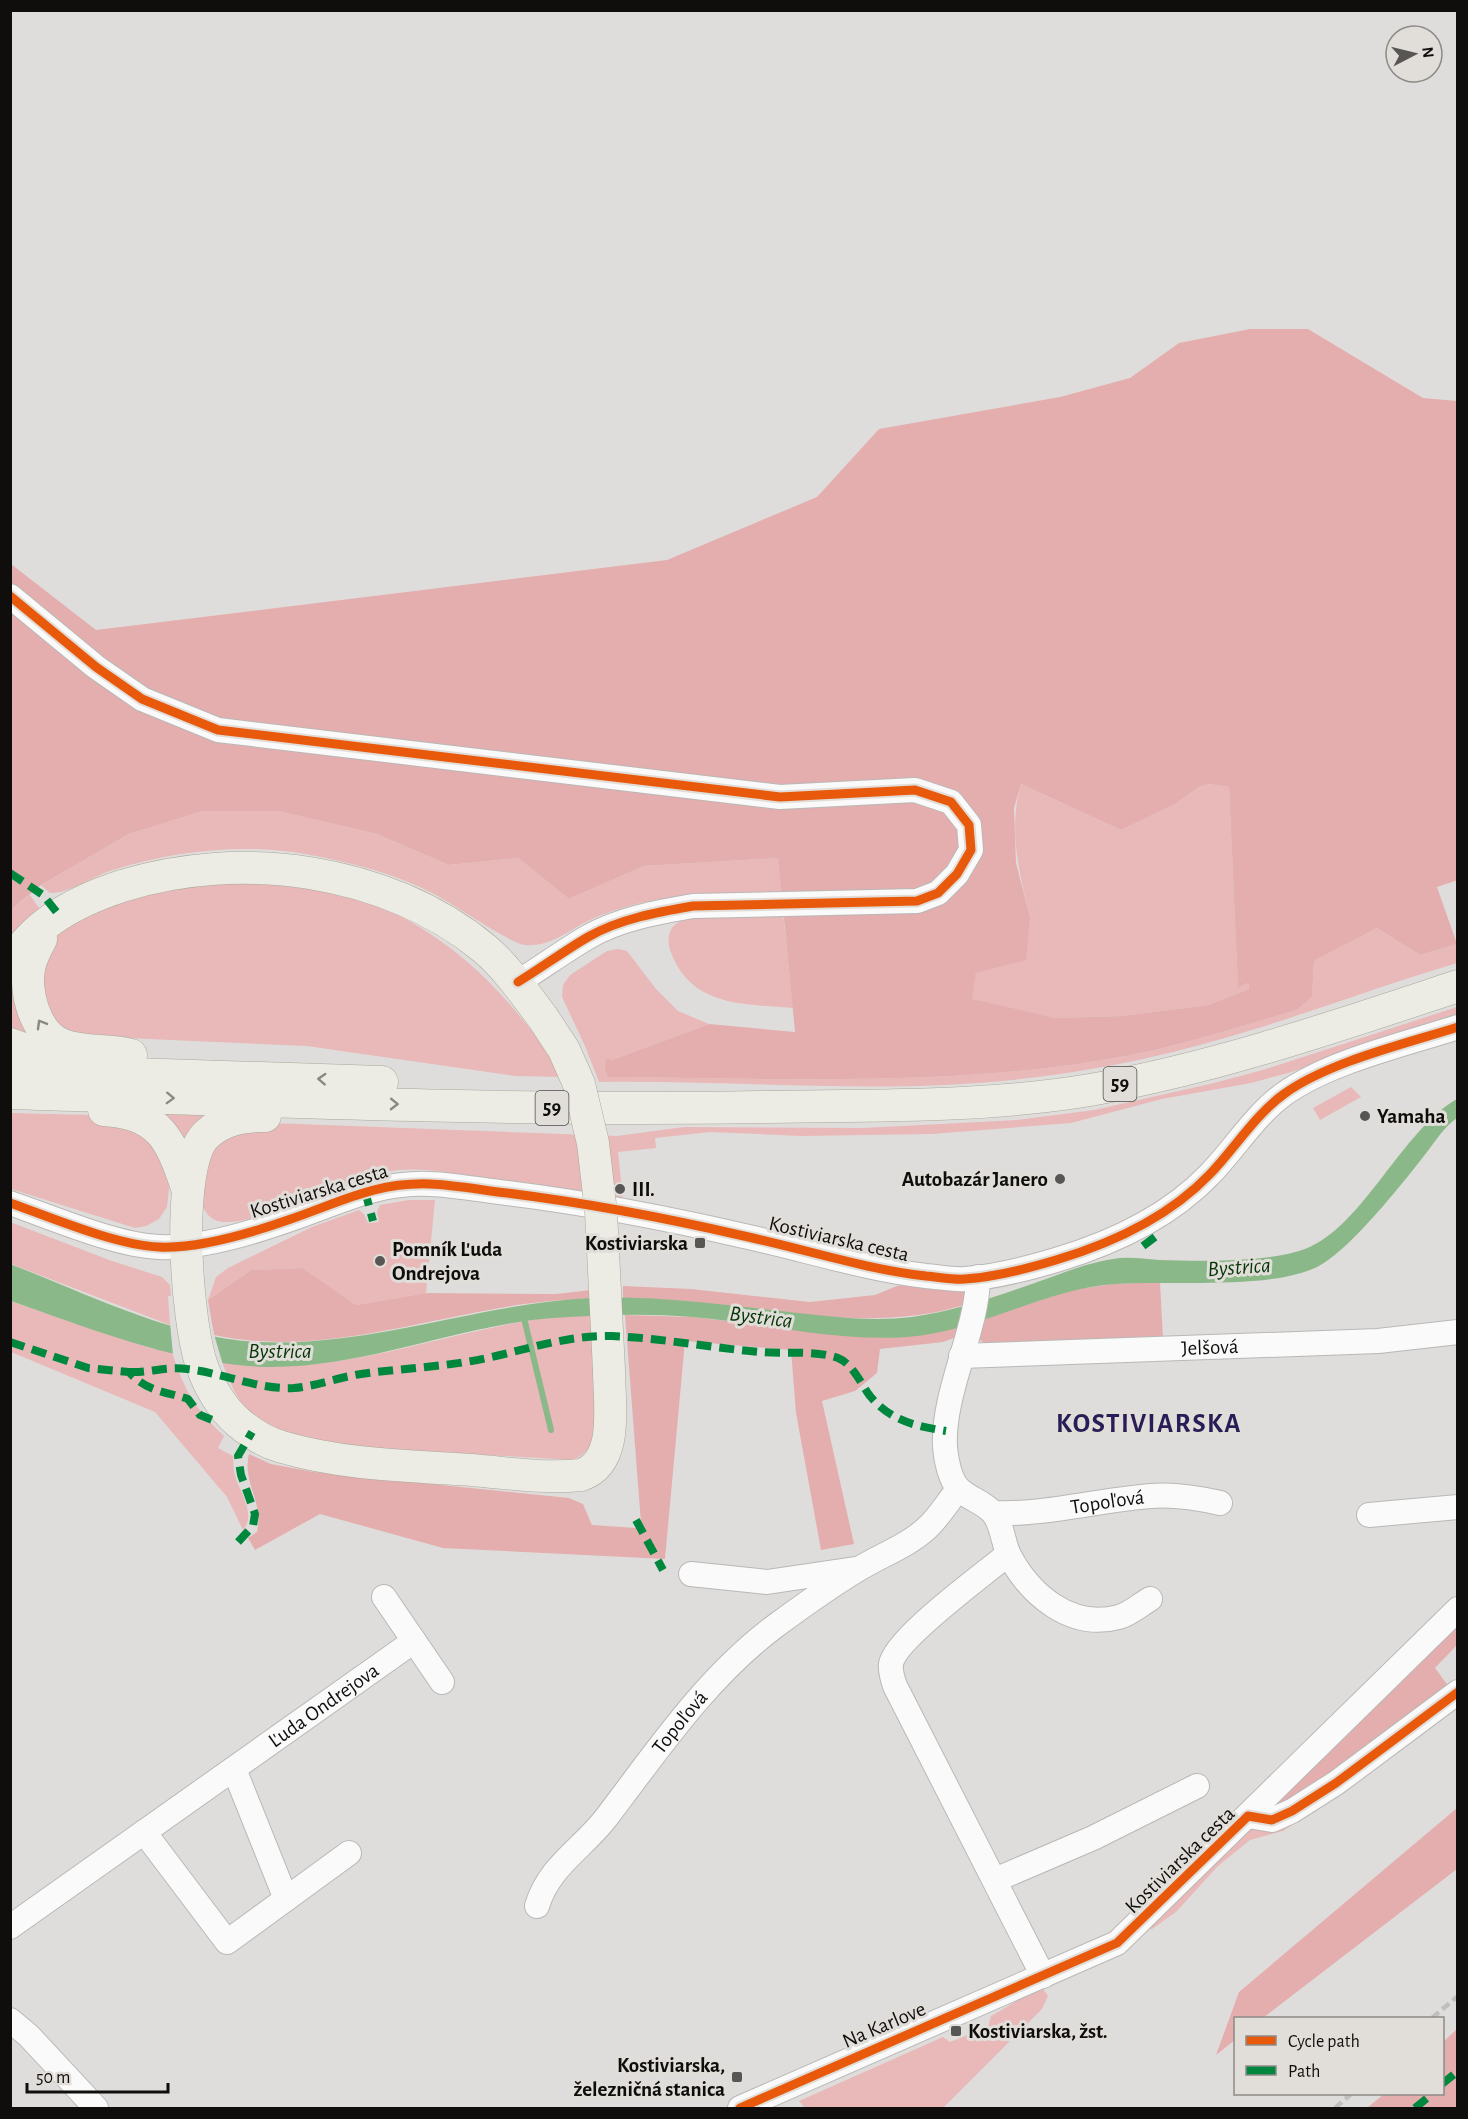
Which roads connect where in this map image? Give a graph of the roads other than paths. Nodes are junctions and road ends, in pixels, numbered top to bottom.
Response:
1 (10, 597) edge
2 (49, 923) junction
3 (10, 966) edge
4 (518, 982) junction
5 (1458, 986) edge
6 (1458, 1027) edge
7 (10, 1044) edge
8 (131, 1055) junction
9 (10, 1070) edge
10 (222, 1075) junction
11 (10, 1093) edge
12 (49, 1094) junction
13 (336, 1102) junction
14 (769, 1107) junction
15 (187, 1188) junction
16 (10, 1203) edge
17 (188, 1244) junction
18 (978, 1285) junction
19 (1458, 1332) edge
20 (964, 1345) junction
21 (958, 1489) junction
22 (1220, 1503) dead end
23 (1458, 1507) edge
24 (994, 1513) junction
25 (1369, 1515) dead end
26 (1008, 1554) junction
27 (858, 1569) junction
28 (691, 1574) dead end
29 (384, 1597) dead end
30 (1150, 1599) dead end
31 (1458, 1609) edge
32 (414, 1641) junction
33 (442, 1682) dead end
34 (1458, 1692) edge
35 (234, 1769) junction
36 (1197, 1786) dead end
37 (1248, 1816) junction
38 (144, 1832) junction
39 (349, 1853) dead end
40 (992, 1873) junction
41 (286, 1899) junction
42 (537, 1906) dead end
43 (10, 1927) edge
44 (1042, 1976) junction
45 (10, 2020) edge
46 (96, 2109) edge
47 (740, 2109) edge

1 - 4 street
2 - 3 main road
2 - 4 main road
8 -> 2 main road
4 - 17 main road, bridge
5 - 14 main road, 59
6 - 18 street, Kostiviarska cesta
7 - 8 main road
8 - 10 main road
9 - 10 main road, 59
14 -> 10 main road, 59
11 - 12 main road, 59
12 -> 13 main road, 59
12 - 15 main road
13 -> 14 main road, 59
13 - 15 main road
15 - 17 main road
16 - 17 street, Kostiviarska cesta
17 - 18 street, Kostiviarska cesta
18 - 20 street
19 - 20 street, Jelšová
20 - 21 street
21 - 24 street
21 - 27 street, Topoľová
22 - 24 street, Topoľová
23 - 25 street
24 - 26 street
26 - 30 street
26 - 40 street
27 - 28 street, Topoľová
27 - 42 street, Topoľová
29 - 32 street
31 - 37 street, Kostiviarska cesta
32 - 33 street
32 - 35 street, Ľuda Ondrejova
34 - 37 street, Kostiviarska cesta
35 - 38 street, Ľuda Ondrejova
35 - 41 street
36 - 40 street, Kostiviarska cesta
37 - 44 street, Kostiviarska cesta
38 - 41 street
38 - 43 street, Ľuda Ondrejova
39 - 41 street
40 - 44 street
44 - 47 street, Na Karlove
45 - 46 street

